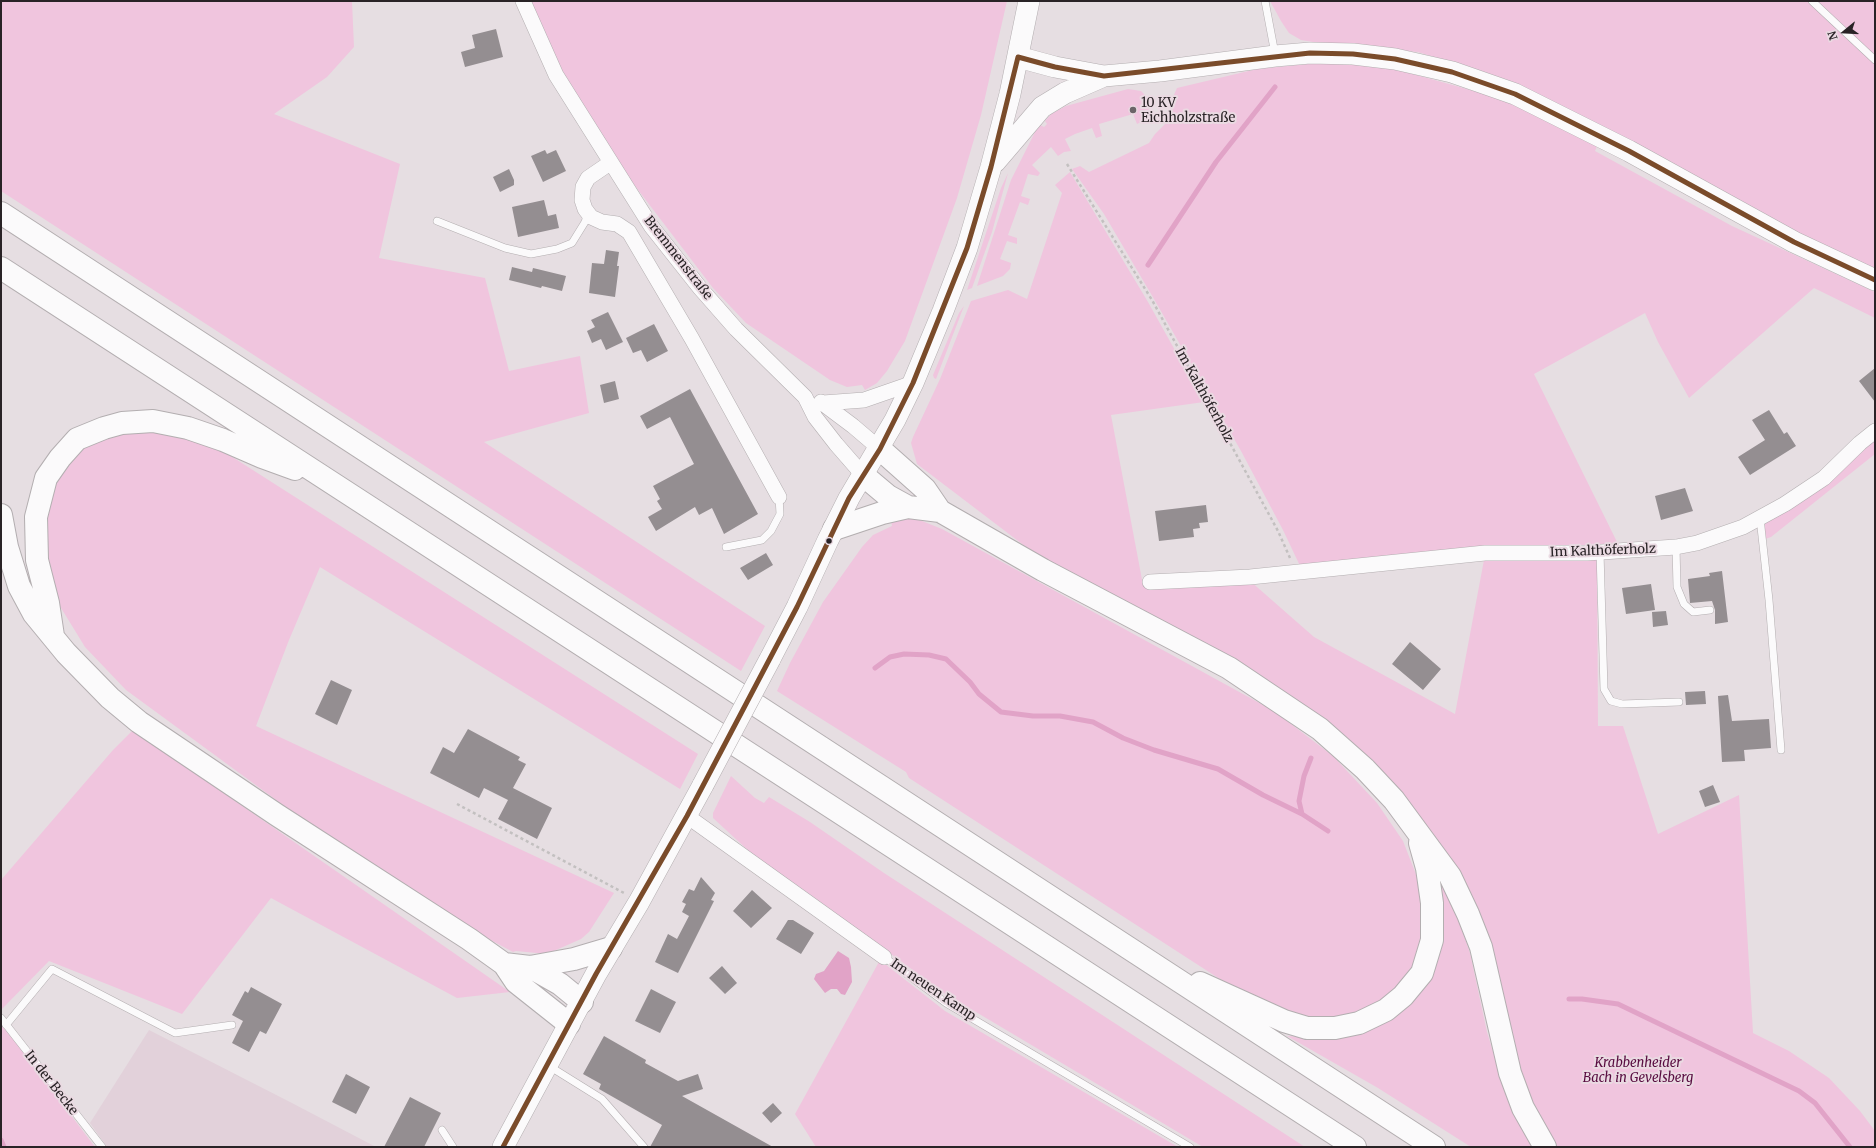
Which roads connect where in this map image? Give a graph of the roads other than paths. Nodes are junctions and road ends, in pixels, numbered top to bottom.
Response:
1 (523, 1) edge
2 (1029, 1) edge
3 (1265, 1) edge
4 (1812, 1) edge
5 (1275, 56) junction
6 (1018, 58) junction
7 (1875, 60) edge
8 (1104, 76) junction
9 (610, 163) junction
10 (991, 167) junction
11 (1, 213) edge
12 (588, 213) junction
13 (437, 221) dead end
14 (1, 268) edge
15 (1875, 280) edge
16 (913, 384) junction
17 (805, 397) junction
18 (823, 403) junction
19 (1875, 431) edge
20 (880, 449) junction
21 (863, 475) junction
22 (329, 481) junction
23 (779, 497) joint
24 (908, 507) junction
25 (940, 511) junction
26 (1, 515) edge
27 (1760, 518) junction
28 (834, 529) junction
29 (726, 547) dead end
30 (1676, 547) junction
31 (1600, 552) junction
32 (1150, 582) dead end
33 (1710, 610) dead end
34 (53, 636) junction
35 (1679, 702) dead end
36 (1781, 750) dead end
37 (687, 816) junction
38 (1417, 832) junction
39 (611, 948) junction
40 (1140, 956) junction
41 (884, 957) joint
42 (504, 964) junction
43 (530, 967) junction
44 (582, 1002) junction
45 (1, 1018) edge
46 (569, 1024) junction
47 (6, 1025) junction
48 (232, 1025) dead end
49 (547, 1064) junction
50 (442, 1130) dead end
51 (102, 1147) edge
52 (453, 1147) edge
53 (503, 1147) edge
54 (644, 1147) edge
55 (1190, 1147) edge
56 (1355, 1147) edge
57 (1434, 1147) edge
58 (1545, 1147) edge

1 - 9 street, Bremmenstraße
2 - 6 main road
3 - 5 lane
4 - 7 lane
5 - 8 main road
5 - 15 main road
6 - 8 main road
6 - 10 main road
8 - 10 main road
9 - 12 street
9 - 17 street, Bremmenstraße
10 - 16 main road
11 - 40 highway
12 - 13 lane
12 - 23 street, Bremmenstraße
14 - 22 highway
16 - 18 street, Bremmenstraße
16 - 20 main road
17 - 18 street, Bremmenstraße
17 - 21 street, Bremmenstraße
18 - 20 street, Bremmenstraße
19 - 27 street, Im Kalthöferholz
20 - 21 main road
20 - 25 highway
21 - 24 highway
21 - 28 main road
22 - 34 highway
22 - 56 highway
23 - 29 lane
24 - 25 highway
24 - 28 highway
25 - 38 highway
26 - 34 highway
27 - 30 street, Im Kalthöferholz
27 - 36 lane
28 - 37 main road, bridge
30 - 31 street, Im Kalthöferholz
30 - 33 lane
31 - 32 street, Im Kalthöferholz
31 - 35 lane
34 - 42 highway
37 - 39 main road
37 - 41 street, Im neuen Kamp
38 - 40 highway
38 - 58 highway
39 - 43 highway
39 - 44 main road
40 - 57 highway
41 - 55 lane, Im neuen Kamp
42 - 43 highway
42 - 46 highway
43 - 44 highway
44 - 46 main road
45 - 47 lane, In der Becke
46 - 49 main road
47 - 48 lane
47 - 51 lane, In der Becke
49 - 53 main road
49 - 54 lane
50 - 52 lane

